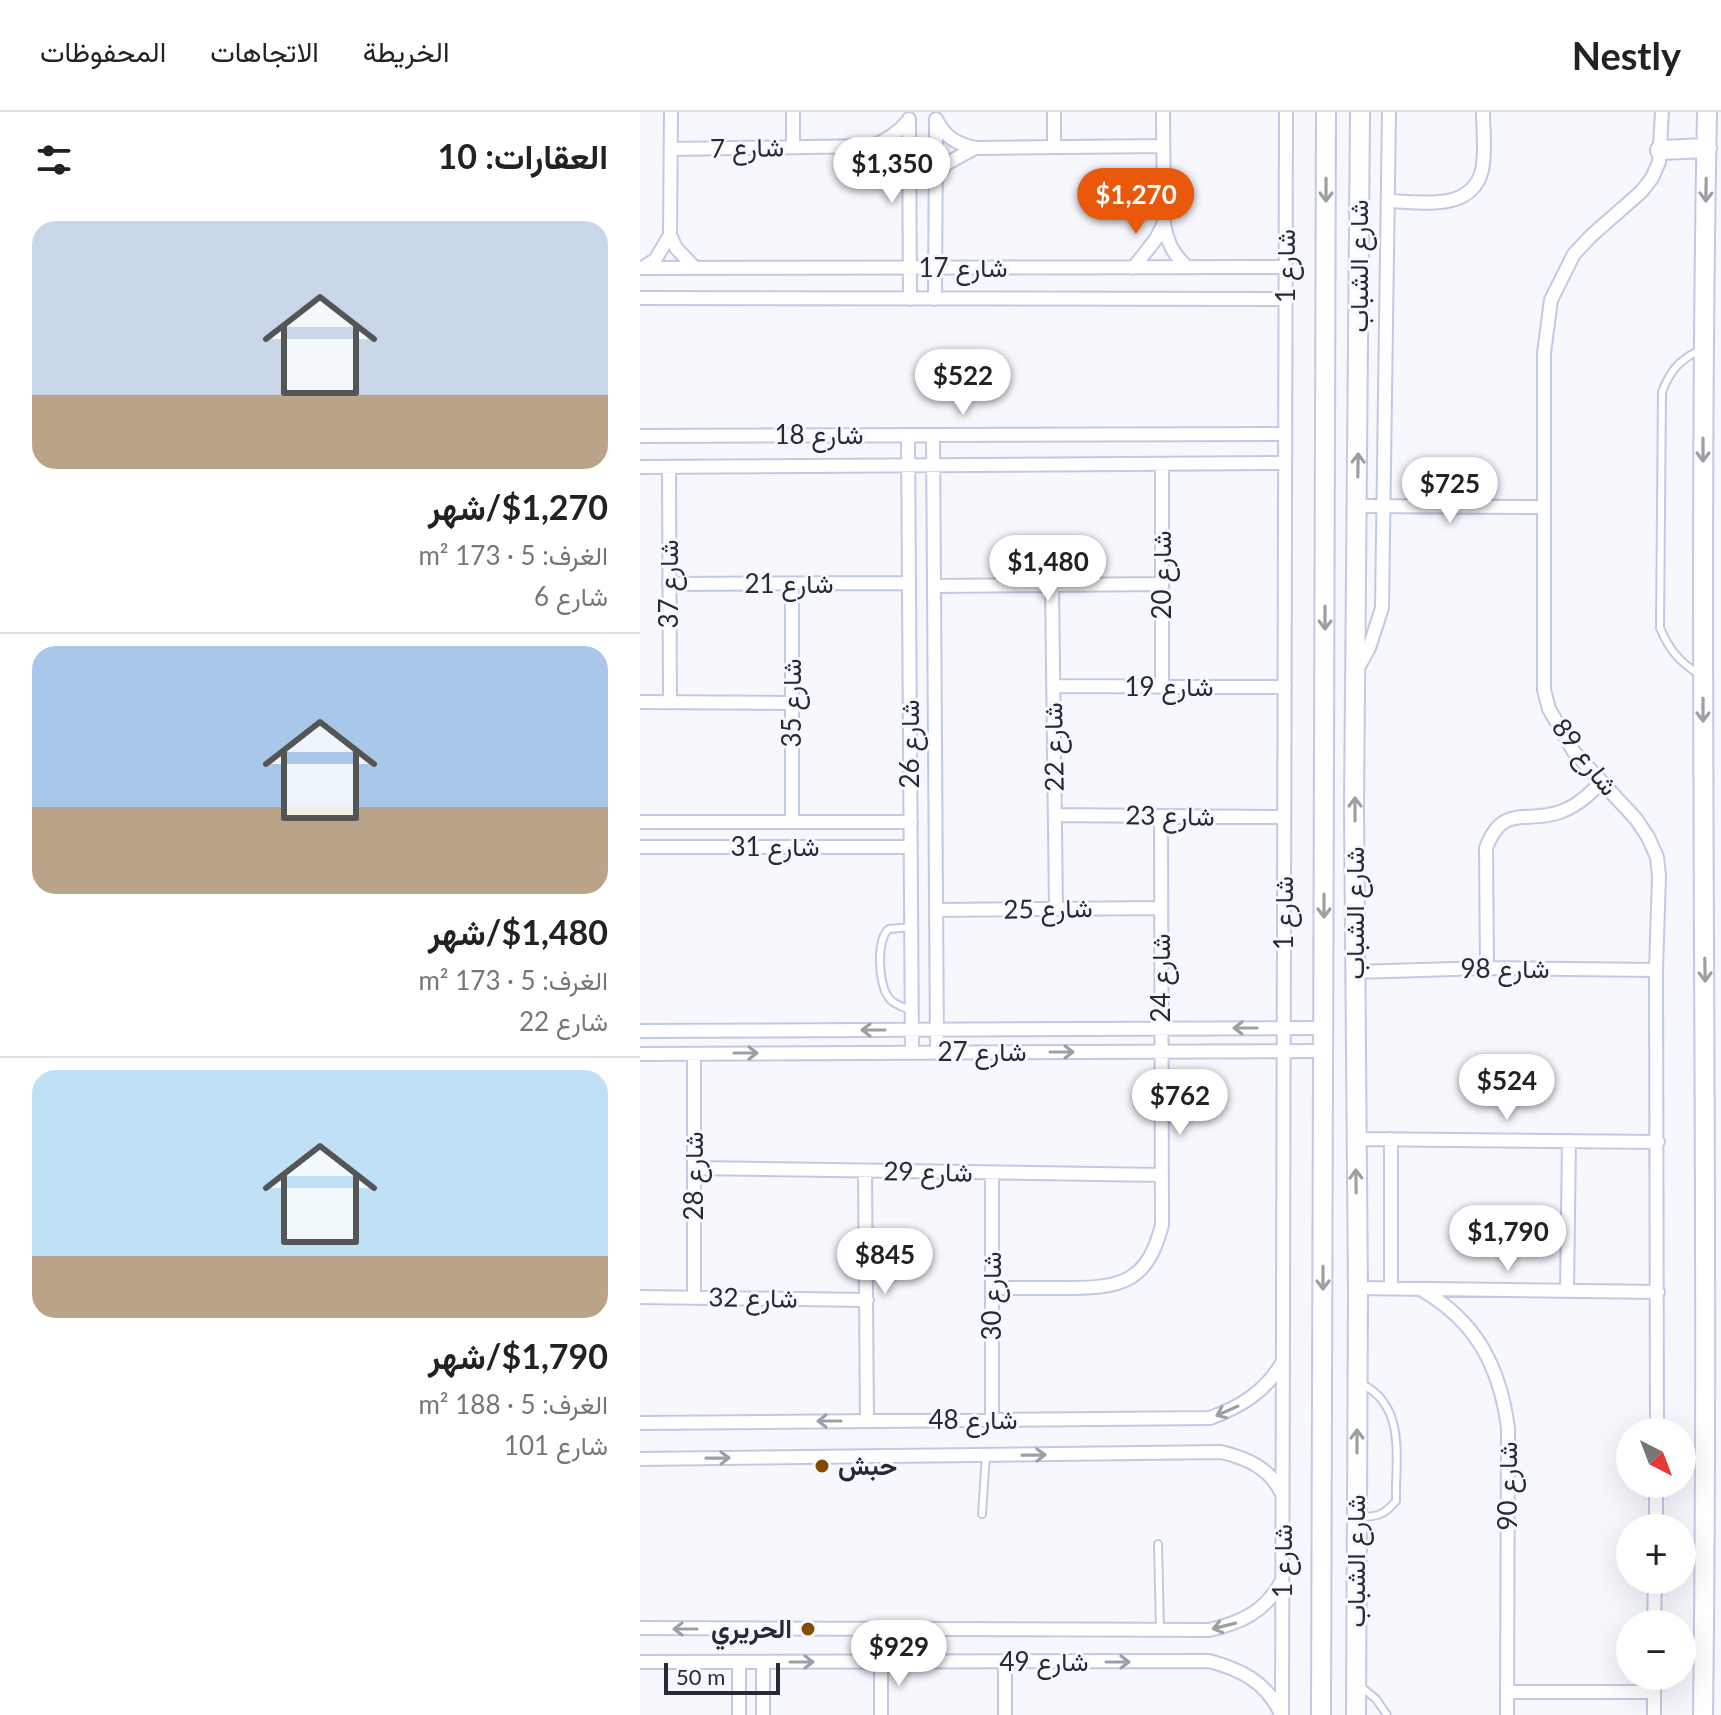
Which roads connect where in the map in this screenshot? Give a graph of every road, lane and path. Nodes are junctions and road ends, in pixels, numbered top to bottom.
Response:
1 (671, 112) edge
2 (793, 112) edge
3 (1054, 112) edge
4 (1163, 112) edge
5 (1286, 112) edge
6 (1326, 112) edge
7 (1360, 112) edge
8 (1389, 112) edge
9 (1483, 112) edge
10 (1662, 112) edge
11 (1707, 112) edge
12 (910, 116) edge
13 (936, 116) edge
14 (871, 146) junction
15 (1163, 146) junction
16 (793, 147) junction
17 (1054, 147) junction
18 (976, 148) junction
19 (1707, 148) junction
20 (671, 149) junction
21 (1660, 150) junction
22 (936, 177) junction
23 (910, 178) junction
24 (1389, 201) junction
25 (1164, 223) junction
26 (670, 235) junction
27 (1187, 267) junction
28 (1286, 267) junction
29 (641, 268) edge
30 (695, 268) junction
31 (910, 268) junction
32 (936, 268) junction
33 (1133, 268) junction
34 (640, 298) edge
35 (910, 299) junction
36 (935, 299) junction
37 (1286, 299) junction
38 (1703, 349) junction
39 (1285, 434) junction
40 (908, 435) junction
41 (933, 435) junction
42 (640, 436) edge
43 (1285, 463) junction
44 (1162, 464) junction
45 (908, 465) junction
46 (933, 465) junction
47 (640, 467) edge
48 (669, 467) junction
49 (1357, 506) junction
50 (1384, 507) junction
51 (1543, 507) junction
52 (1355, 560) junction
53 (1325, 562) junction
54 (909, 583) junction
55 (669, 584) junction
56 (792, 584) junction
57 (1162, 584) junction
58 (1052, 585) junction
59 (934, 586) junction
60 (1355, 675) junction
61 (1703, 676) junction
62 (1053, 686) junction
63 (1162, 687) junction
64 (1285, 687) junction
65 (640, 702) edge
66 (670, 702) junction
67 (792, 703) junction
68 (1601, 782) junction
69 (1055, 815) junction
70 (1161, 816) junction
71 (1284, 817) junction
72 (1712, 817) edge
73 (640, 822) edge
74 (792, 822) junction
75 (911, 822) junction
76 (640, 847) edge
77 (911, 847) junction
78 (1056, 908) junction
79 (1161, 908) junction
80 (936, 910) junction
81 (911, 927) junction
82 (1487, 968) junction
83 (1656, 970) junction
84 (1355, 972) junction
85 (912, 1011) junction
86 (1162, 1028) junction
87 (1284, 1028) junction
88 (1323, 1028) junction
89 (937, 1029) junction
90 (912, 1030) junction
91 (640, 1031) edge
92 (1284, 1051) junction
93 (1323, 1051) junction
94 (937, 1052) junction
95 (1162, 1052) junction
96 (912, 1053) junction
97 (640, 1054) edge
98 (694, 1054) junction
99 (1356, 1139) junction
100 (1391, 1139) junction
101 (1569, 1141) junction
102 (1658, 1142) junction
103 (694, 1168) junction
104 (865, 1171) junction
105 (992, 1173) junction
106 (1162, 1175) junction
107 (992, 1288) junction
108 (1357, 1288) junction
109 (1391, 1288) junction
110 (1422, 1290) junction
111 (1567, 1291) junction
112 (1658, 1292) junction
113 (640, 1297) edge
114 (694, 1298) junction
115 (867, 1300) junction
116 (1283, 1360) junction
117 (1356, 1385) junction
118 (1322, 1389) junction
119 (1657, 1418) edge
120 (992, 1420) junction
121 (867, 1421) junction
122 (640, 1423) edge
123 (986, 1455) junction
124 (640, 1459) edge
125 (1283, 1495) junction
126 (982, 1514) dead end
127 (1356, 1517) junction
128 (1158, 1544) dead end
129 (1283, 1579) junction
130 (640, 1628) edge
131 (1160, 1630) junction
132 (640, 1662) edge
133 (739, 1662) junction
134 (763, 1662) junction
135 (881, 1662) junction
136 (1005, 1662) junction
137 (1356, 1683) junction
138 (1507, 1692) junction
139 (1654, 1692) joint
140 (739, 1715) edge
141 (763, 1715) edge
142 (881, 1715) edge
143 (1005, 1715) edge
144 (1282, 1715) edge
145 (1321, 1715) edge
146 (1356, 1715) edge
147 (1387, 1715) edge
148 (1507, 1715) edge
149 (1654, 1715) edge
150 (1703, 1715) edge

1 - 20 street
2 - 16 street
3 - 17 street
4 - 15 street
5 - 28 street, شارع 1
6 -> 53 street, شارع الشباب
49 -> 7 street, شارع الشباب
8 - 24 street
9 - 24 street
10 - 21 street, شارع 89
11 - 19 street
12 - 14 street
12 - 23 street
13 - 18 street
13 - 22 street
14 - 16 street, شارع 7
14 - 23 street
15 - 17 street
15 - 25 street
16 - 20 street, شارع 7
17 - 18 street
18 - 22 street
19 - 21 street
19 -> 38 street
20 - 26 street
21 - 51 street, شارع 89
22 - 32 street
23 - 31 street
24 - 50 street
25 - 27 street
25 - 33 street
26 - 29 street
26 - 30 street
27 - 28 street, شارع 17
27 - 33 street, شارع 17
28 - 37 street, شارع 1
29 - 30 street, شارع 17
30 - 31 street, شارع 17
31 - 32 street, شارع 17
31 - 35 street
32 - 33 street, شارع 17
32 - 36 street
34 - 35 street, شارع 17
35 - 36 street, شارع 17
36 - 37 street, شارع 17
37 - 39 street, شارع 1
38 -> 61 street
38 - 61 lane
39 - 41 street, شارع 18
39 - 43 street, شارع 1
40 - 41 street, شارع 18
40 - 42 street, شارع 18
40 - 45 street, شارع 26
41 - 46 street, شارع 26
43 - 44 street, شارع 18
43 - 64 street, شارع 1
44 - 46 street, شارع 18
44 - 57 street, شارع 20
45 - 46 street, شارع 18
45 - 48 street, شارع 18
45 - 54 street, شارع 26
46 - 59 street, شارع 26
47 - 48 street, شارع 18
48 - 55 street, شارع 37
49 - 50 street
49 - 52 street, شارع الشباب
50 - 51 street
50 - 60 street
51 - 68 street, شارع 89
52 - 53 street
52 - 60 street, شارع الشباب
53 -> 88 street, شارع الشباب
54 - 56 street, شارع 21
54 - 75 street, شارع 26
55 - 56 street, شارع 21
55 - 66 street, شارع 37
56 - 67 street, شارع 35
57 - 58 street
57 - 63 street, شارع 20
58 - 59 street
58 - 62 street, شارع 22
59 - 80 street, شارع 26
84 -> 60 street, شارع الشباب
61 -> 72 street
62 - 63 street, شارع 19
62 - 69 street, شارع 22
63 - 64 street, شارع 19
64 - 71 street, شارع 1
65 - 66 street
66 - 67 street
67 - 74 street, شارع 35
68 - 82 street
68 - 83 street, شارع 89
69 - 70 street, شارع 23
69 - 78 street, شارع 22
70 - 71 street, شارع 23
70 - 79 street, شارع 24
71 - 87 street, شارع 1
72 -> 150 street
73 - 74 street, شارع 31
74 - 75 street, شارع 31
75 - 77 street, شارع 26
76 - 77 street, شارع 31
77 - 81 street, شارع 26
78 - 79 street, شارع 25
78 - 80 street, شارع 25
79 - 86 street, شارع 24
80 - 89 street, شارع 26
81 - 85 street, شارع 26
81 - 85 lane
82 - 83 street, شارع 98
82 - 84 street, شارع 98
83 - 102 street, شارع 89
84 - 99 street, شارع الشباب
85 - 90 street, شارع 26
87 -> 86 street, شارع 27
86 - 89 street, شارع 27
86 - 95 street, شارع 24
87 - 88 street, شارع 27
87 - 92 street, شارع 1
88 - 93 street, شارع الشباب
89 - 90 street, شارع 27
89 - 94 street, شارع 26
90 -> 91 street, شارع 27
90 - 96 street, شارع 26
92 - 93 street, شارع 27
92 - 95 street, شارع 27
92 - 116 street, شارع 1
93 -> 118 street, شارع الشباب
94 -> 95 street, شارع 27
94 - 96 street, شارع 27
95 - 106 street, شارع 24
98 -> 96 street, شارع 27
97 - 98 street, شارع 27
98 - 103 street, شارع 28
99 - 100 street
108 -> 99 street, شارع الشباب
100 - 101 street
100 - 109 street
101 - 102 street
101 - 111 street
102 - 112 street, شارع 89
103 - 104 street, شارع 29
103 - 114 street, شارع 28
104 - 105 street, شارع 29
104 - 115 street
105 - 106 street, شارع 29
105 - 107 street, شارع 30
106 - 107 street, شارع 24
107 - 120 street, شارع 30
108 - 109 street
108 - 117 street, شارع الشباب
109 - 110 street
110 - 111 street
110 - 138 street, شارع 90
111 - 112 street
112 - 119 street, شارع 89
113 - 114 street, شارع 32
114 - 115 street, شارع 32
115 - 121 street
116 -> 120 street, شارع 48
116 - 125 street, شارع 1
117 - 118 street
127 -> 117 street, شارع الشباب
117 - 127 lane
118 - 145 street, شارع الشباب
120 - 121 street, شارع 48
121 -> 122 street, شارع 48
124 -> 123 street, شارع 48
123 -> 125 street, شارع 48
123 - 126 lane
125 - 129 street, شارع 1
127 - 137 street, شارع الشباب
128 - 131 lane
129 -> 131 street, شارع 49
129 - 144 street, شارع 1
131 -> 130 street, شارع 49
132 - 133 street, شارع 49
133 - 134 street, شارع 49
133 - 140 street
134 -> 135 street, شارع 49
134 - 141 street
135 - 136 street, شارع 49
135 - 142 street
136 - 143 street
136 -> 144 street, شارع 49
137 - 146 street, شارع الشباب
137 - 147 lane
138 - 139 street
138 - 148 street, شارع 90
139 - 149 street

